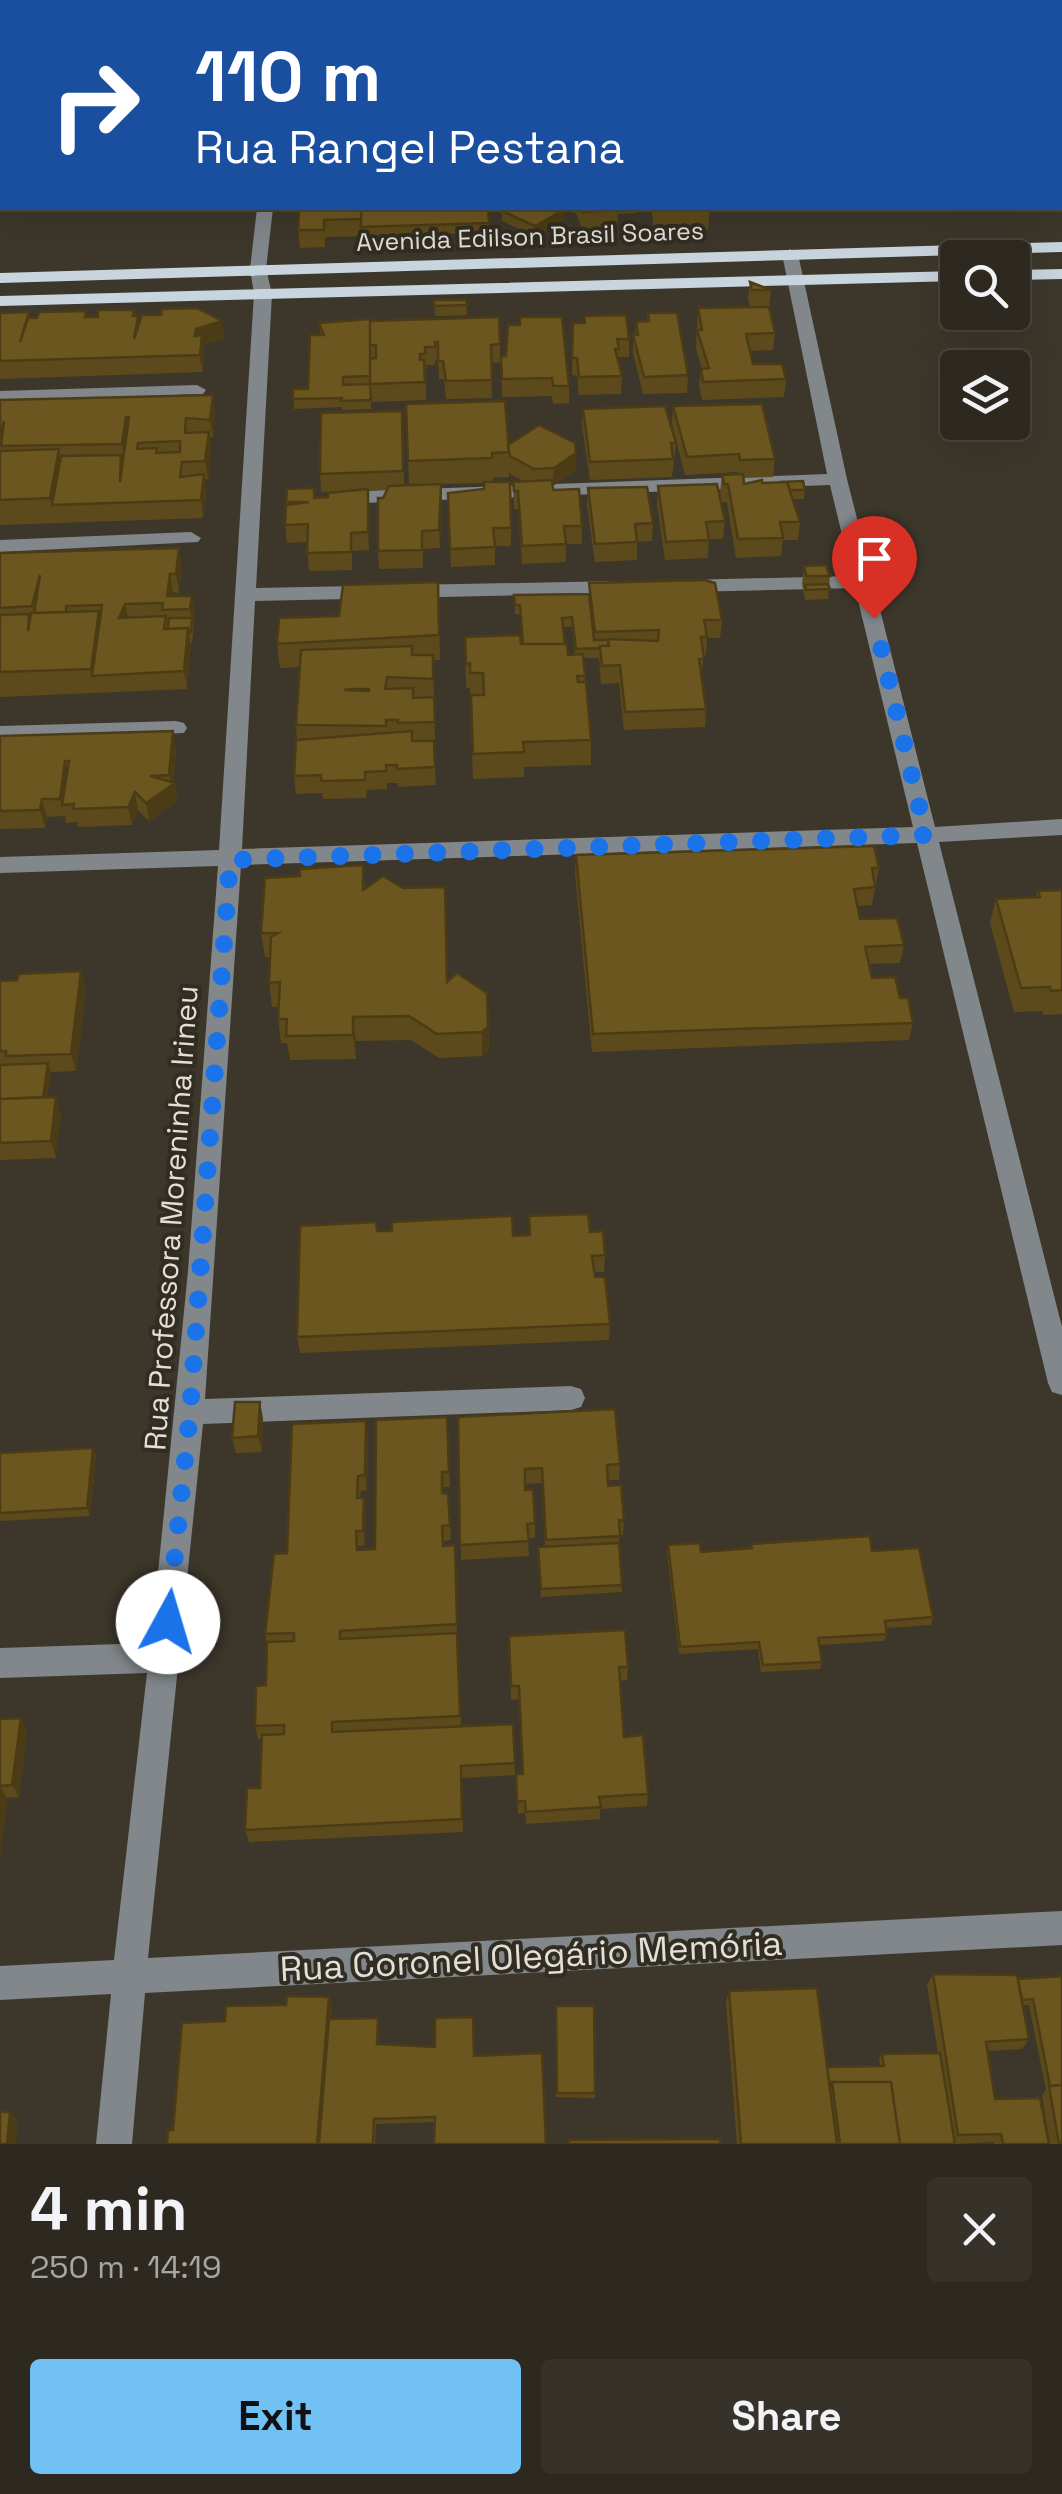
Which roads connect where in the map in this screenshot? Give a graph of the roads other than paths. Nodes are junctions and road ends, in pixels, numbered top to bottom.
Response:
1 (265, 210) edge
2 (1062, 247) edge
3 (790, 254) junction
4 (1062, 274) edge
5 (1030, 275) edge
6 (940, 276) edge
7 (0, 278) edge
8 (796, 280) junction
9 (261, 282) junction
10 (0, 301) edge
11 (197, 390) dead end
12 (0, 396) edge
13 (838, 479) junction
14 (332, 498) edge
15 (190, 538) dead end
16 (0, 546) edge
17 (866, 582) junction
18 (244, 595) junction
19 (176, 728) edge
20 (0, 732) edge
21 (1062, 827) edge
22 (926, 835) junction
23 (230, 860) junction
24 (0, 865) edge
25 (1062, 1384) edge
26 (572, 1398) dead end
27 (190, 1412) junction
28 (164, 1657) junction
29 (0, 1662) edge
30 (1062, 1928) edge
31 (128, 1978) junction
32 (0, 1983) edge
33 (114, 2144) edge

1 - 9 street, Rua Professora Moreninha Irineu
2 - 3 main road, Avenida Edilson Brasil Soares
3 - 8 street
3 - 9 main road, Avenida Edilson Brasil Soares
4 - 5 main road
6 - 8 main road, Avenida Edilson Brasil Soares
7 - 9 main road, Avenida Edilson Brasil Soares
8 - 9 main road, Avenida Edilson Brasil Soares
8 - 13 street
9 - 10 main road, Avenida Edilson Brasil Soares
9 - 18 street, Rua Professora Moreninha Irineu
11 - 12 street
13 - 14 street
13 - 17 street
15 - 16 street
17 - 18 street
17 - 22 street
18 - 23 street, Rua Professora Moreninha Irineu
19 - 20 street
21 - 22 street
22 - 23 street
22 - 25 street
23 - 24 street
23 - 27 street, Rua Professora Moreninha Irineu
26 - 27 street
27 - 28 street, Rua Professora Moreninha Irineu
28 - 29 street
28 - 31 street, Rua Professora Moreninha Irineu
30 - 31 street, Rua Coronel Olegário Memória
31 - 32 street, Rua Coronel Olegário Memória
31 - 33 street, Rua Professora Moreninha Irineu

